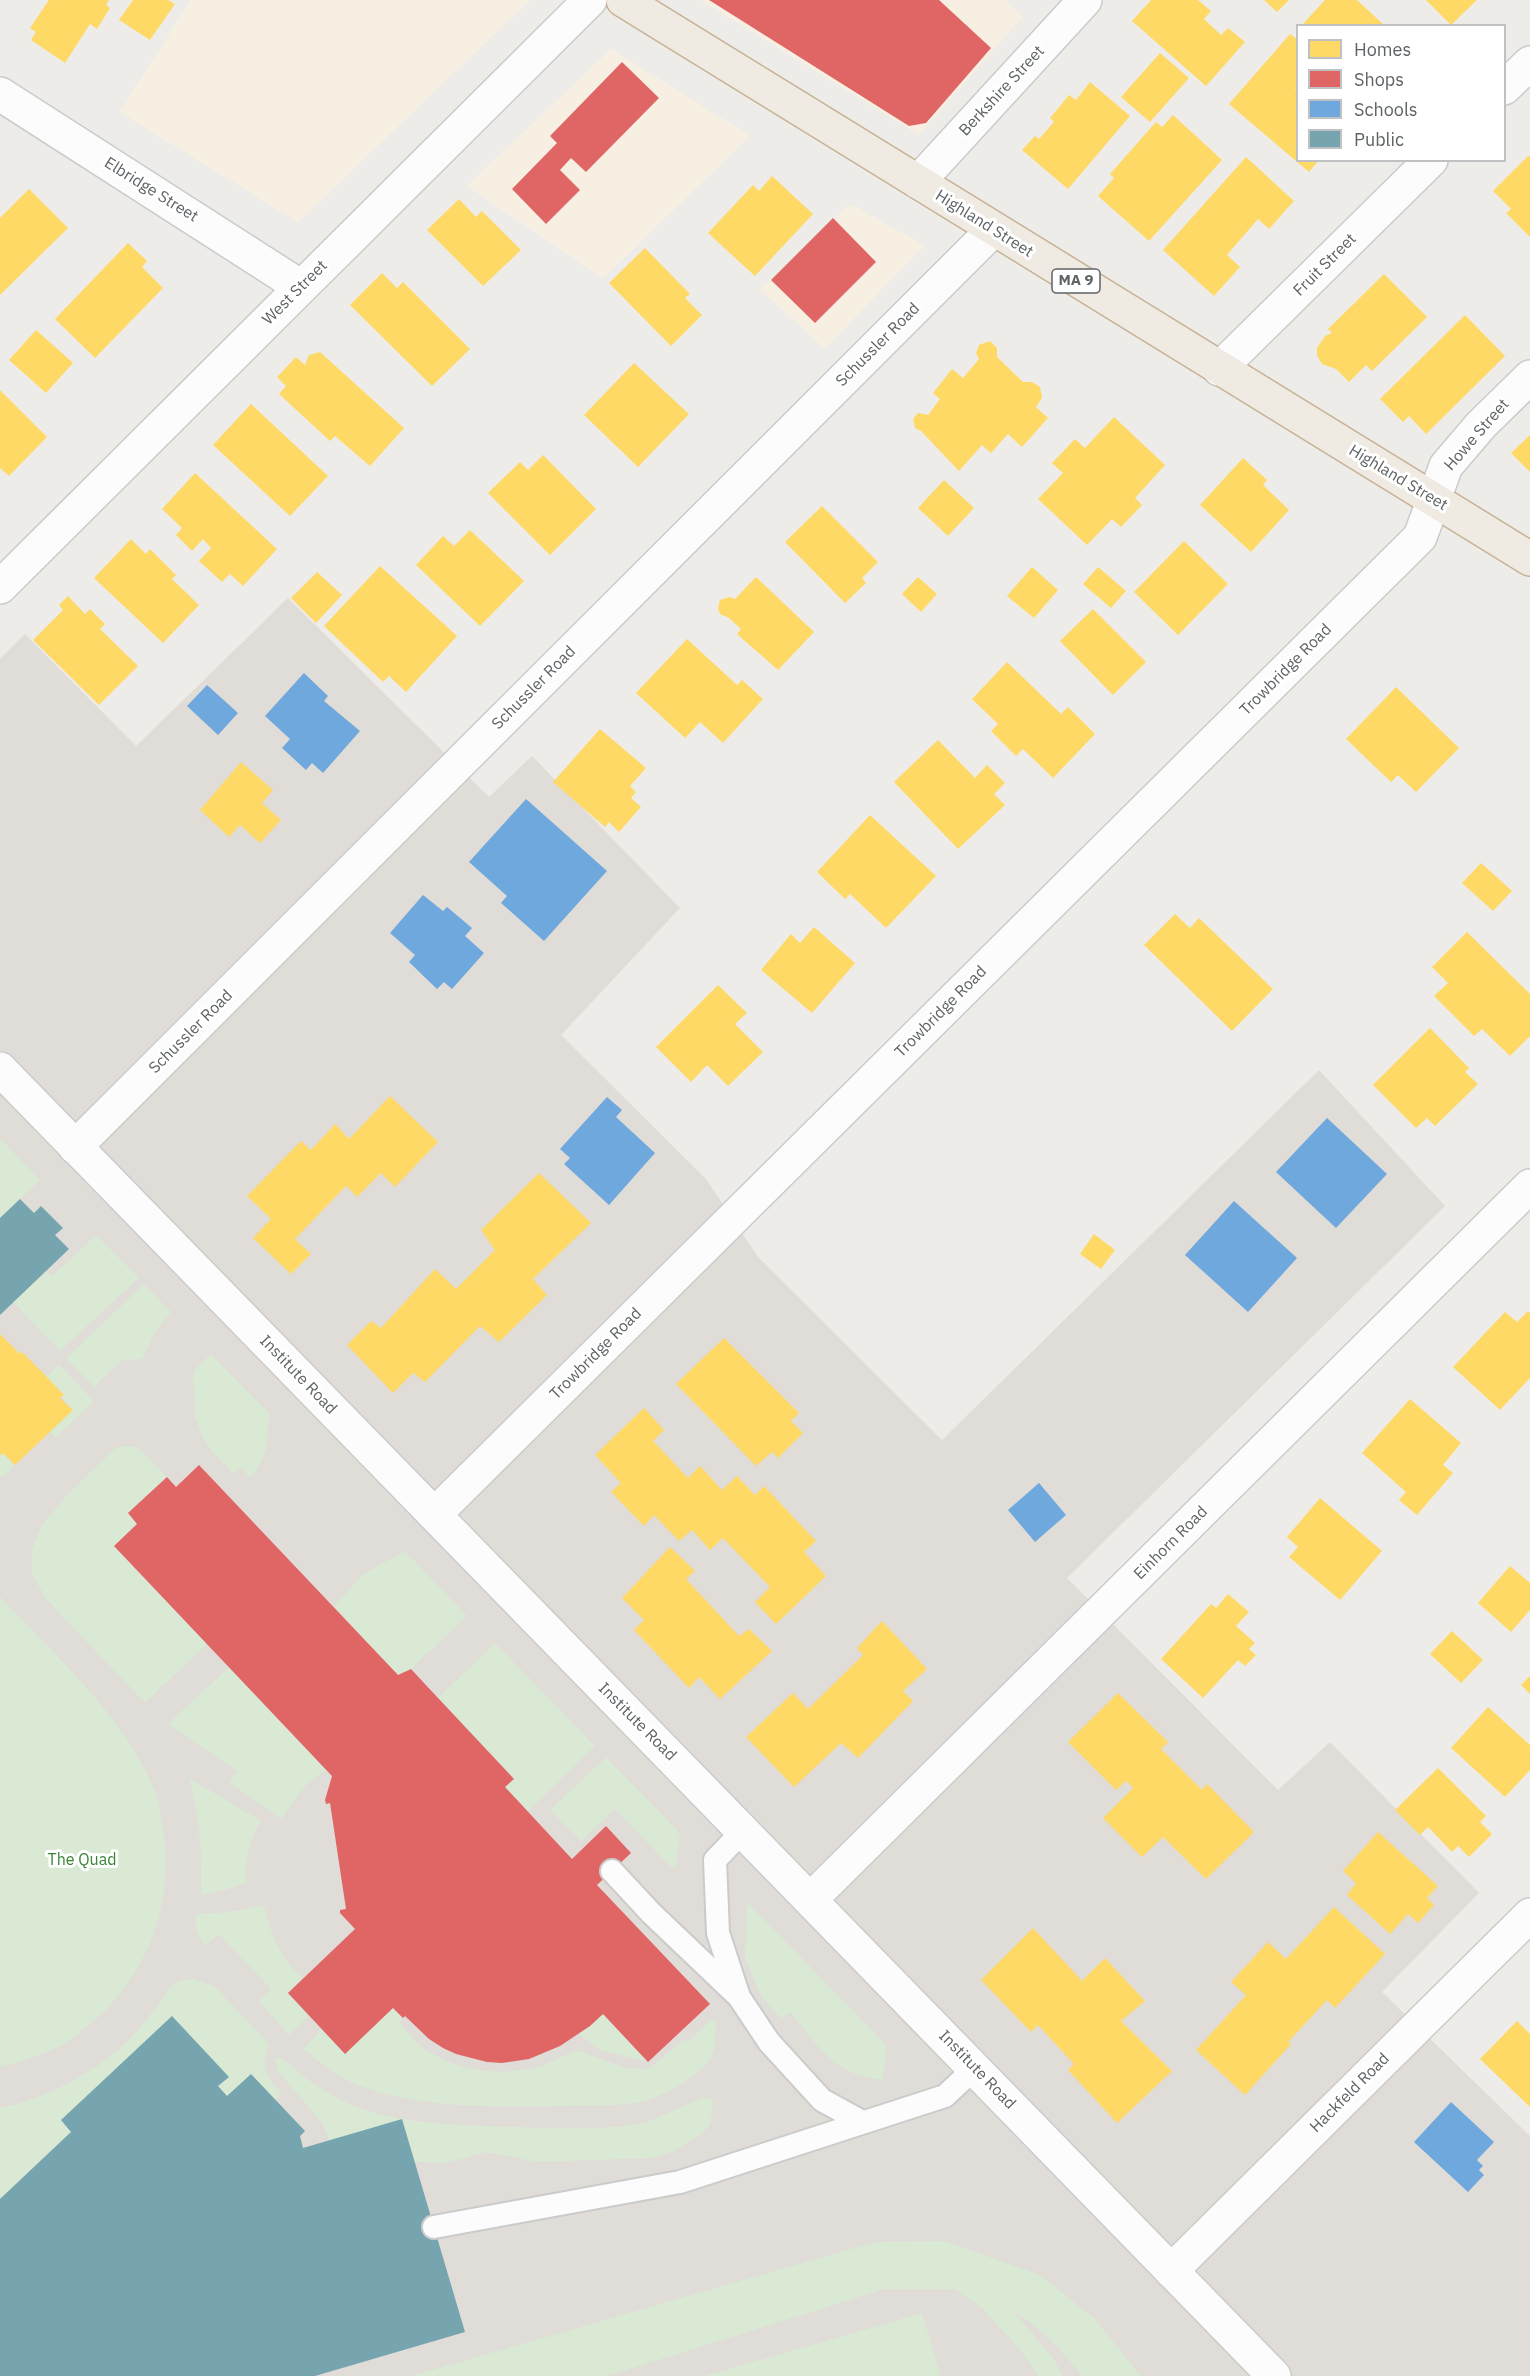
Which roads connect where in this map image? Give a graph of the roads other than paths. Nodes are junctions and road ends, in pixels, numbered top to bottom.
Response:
1 (590, 0) edge
2 (623, 0) edge
3 (1085, 0) edge
4 (1530, 63) edge
5 (1506, 86) edge
6 (0, 94) edge
7 (1429, 162) edge
8 (918, 182) junction
9 (993, 230) junction
10 (301, 287) junction
11 (1220, 369) junction
12 (1530, 377) edge
13 (1434, 500) junction
14 (1530, 559) edge
15 (0, 587) edge
16 (0, 1069) edge
17 (75, 1147) junction
18 (1530, 1186) edge
19 (435, 1514) junction
20 (744, 1830) junction
21 (612, 1871) dead end
22 (811, 1899) junction
23 (1530, 1915) edge
24 (740, 1997) junction
25 (975, 2068) junction
26 (862, 2122) junction
27 (434, 2227) dead end
28 (1171, 2271) junction
29 (1274, 2376) edge

1 - 10 street, West Street
2 - 8 highway, Highland Street / MA 9
3 - 8 street, Berkshire Street
4 - 5 street
6 - 10 street, Elbridge Street
7 - 11 street, Fruit Street
8 - 9 highway, Highland Street / MA 9
9 - 11 highway, Highland Street / MA 9
9 - 17 street, Schussler Road
10 - 15 street, West Street
11 - 13 highway, Highland Street / MA 9
12 - 13 street, Howe Street
13 - 14 highway, Highland Street / MA 9
13 - 19 street, Trowbridge Road
16 - 17 street, Institute Road
17 - 19 street, Institute Road
18 - 22 street, Einhorn Road
19 - 20 street, Institute Road
20 - 22 street, Institute Road
20 - 24 lane
21 - 24 lane
22 - 25 street, Institute Road
23 - 28 street, Hackfeld Road
24 - 26 lane
25 - 26 lane
25 - 28 street, Institute Road
26 - 27 lane
28 - 29 street, Institute Road

